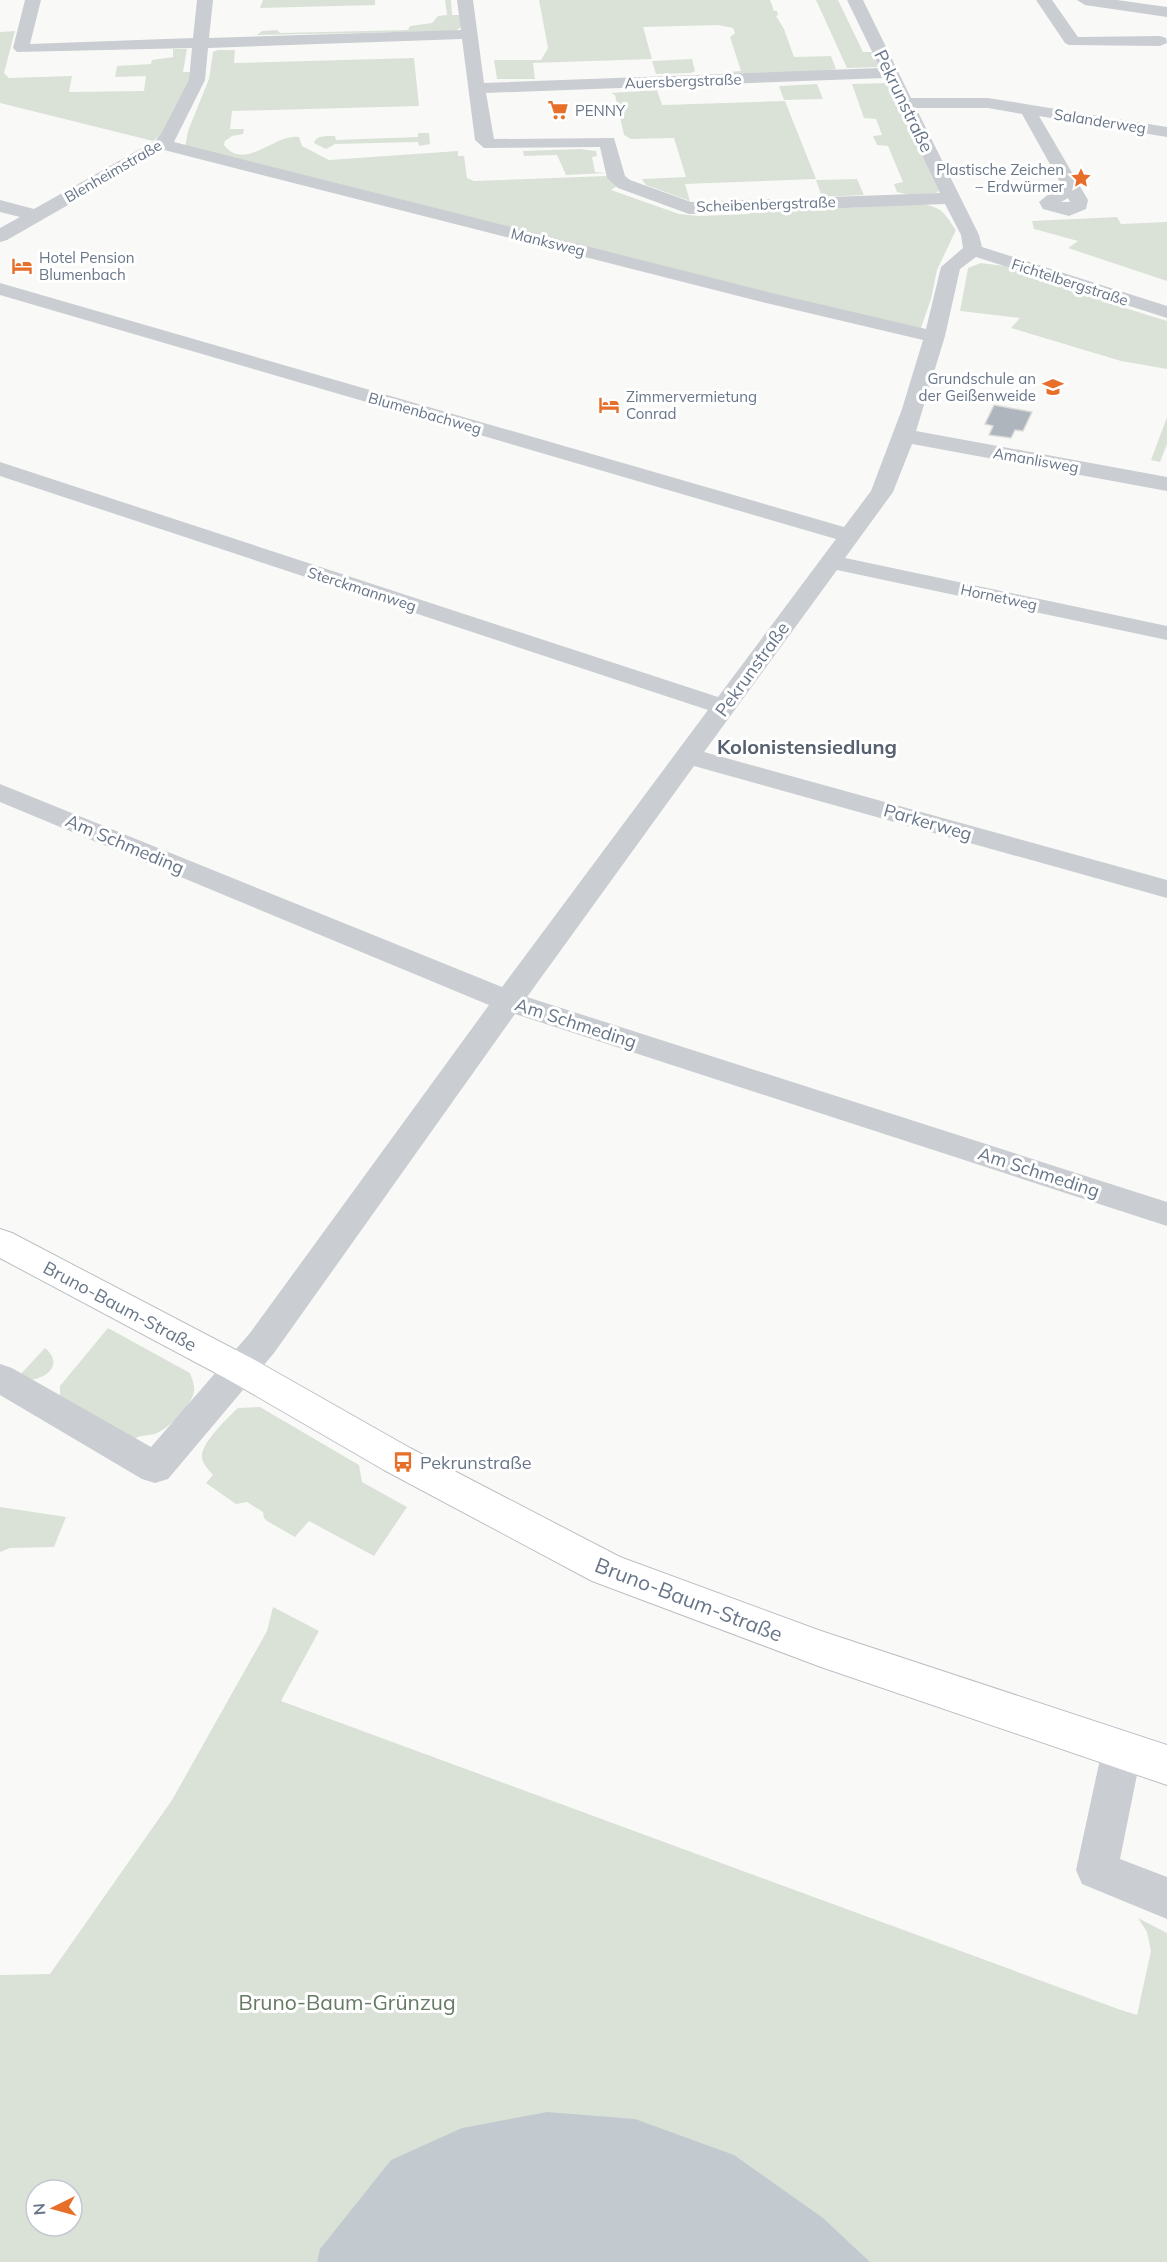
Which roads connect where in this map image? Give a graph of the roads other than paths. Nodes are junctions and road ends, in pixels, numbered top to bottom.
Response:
1 (33, 0) edge
2 (205, 0) edge
3 (465, 0) edge
4 (855, 0) edge
5 (1044, 0) edge
6 (1085, 0) edge
7 (1159, 11) edge
8 (470, 34) junction
9 (201, 43) junction
10 (890, 73) junction
11 (477, 88) junction
12 (906, 103) junction
13 (1033, 110) junction
14 (1167, 132) edge
15 (162, 144) junction
16 (1070, 184) dead end
17 (951, 198) junction
18 (0, 206) edge
19 (36, 216) junction
20 (0, 236) edge
21 (973, 250) junction
22 (0, 289) edge
23 (1167, 312) edge
24 (935, 336) junction
25 (906, 436) junction
26 (0, 469) edge
27 (1167, 484) edge
28 (850, 536) junction
29 (831, 562) junction
30 (1167, 633) edge
31 (724, 707) junction
32 (688, 756) junction
33 (0, 792) edge
34 (1167, 889) edge
35 (508, 1001) junction
36 (1167, 1214) edge
37 (0, 1242) edge
38 (240, 1369) junction
39 (0, 1378) edge
40 (1122, 1750) junction
41 (1167, 1765) edge
42 (1167, 1898) edge

1 - 9 street
2 - 9 street, Blenheimstraße
3 - 8 street
4 - 10 street, Pekrunstraße
5 - 7 street
6 - 7 street
8 - 9 street
8 - 11 street
9 - 15 street, Blenheimstraße
10 - 11 street, Auersbergstraße
10 - 12 street, Pekrunstraße
11 - 17 street, Scheibenbergstraße
12 - 13 street, Salanderweg
12 - 17 street, Pekrunstraße
13 - 14 street, Salanderweg
13 - 16 street, Salanderweg
15 - 19 street, Blenheimstraße
15 - 24 street, Manksweg
17 - 21 street, Pekrunstraße
18 - 19 street
19 - 20 street, Blenheimstraße
21 - 23 street, Fichtelbergstraße
21 - 24 street, Pekrunstraße
22 - 28 street, Blumenbachweg
24 - 25 street, Pekrunstraße
25 - 27 street, Amanlisweg
25 - 28 street, Pekrunstraße
26 - 31 street, Sterckmannweg
28 - 29 street, Pekrunstraße
29 - 30 street, Hornetweg
29 - 31 street, Pekrunstraße
31 - 32 street, Pekrunstraße
32 - 34 street, Parkerweg
32 - 35 street, Pekrunstraße
33 - 35 street, Am Schmeding
35 - 36 street, Am Schmeding
35 - 38 street, Pekrunstraße
37 - 38 street, Bruno-Baum-Straße
38 - 39 street
38 - 40 street, Bruno-Baum-Straße
40 - 41 street, Bruno-Baum-Straße
40 - 42 street

